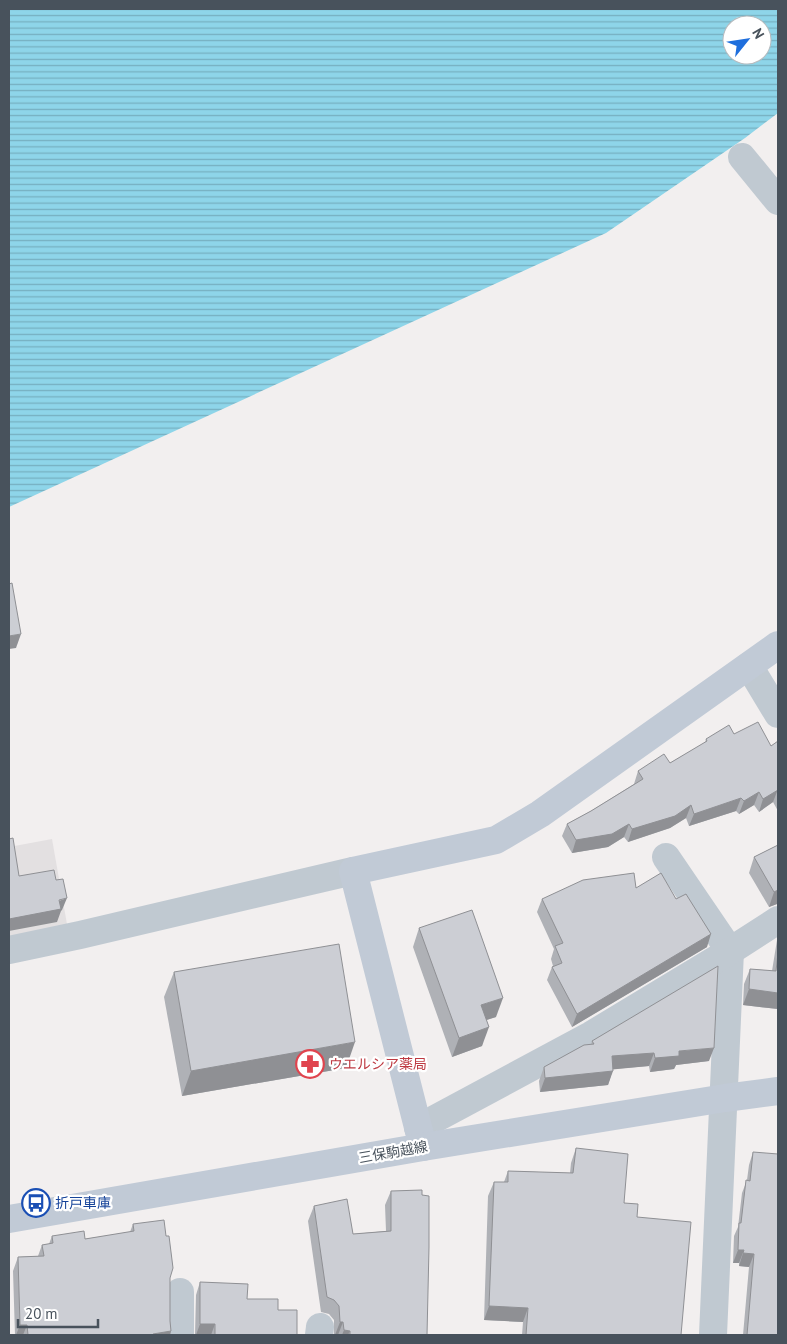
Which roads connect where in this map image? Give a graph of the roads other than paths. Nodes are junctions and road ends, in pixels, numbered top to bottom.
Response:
1 (742, 157) dead end
2 (778, 201) edge
3 (778, 645) edge
4 (748, 666) junction
5 (778, 714) edge
6 (666, 856) dead end
7 (353, 871) junction
8 (778, 920) edge
9 (9, 950) edge
10 (730, 951) junction
11 (778, 1091) edge
12 (725, 1098) junction
13 (421, 1138) junction
14 (9, 1219) edge
15 (180, 1292) dead end
16 (180, 1335) edge
17 (713, 1335) edge

1 - 2 street
3 - 4 main road
4 - 5 street
4 - 7 main road
6 - 10 street
7 - 9 street
7 - 13 main road
8 - 10 street
10 - 12 street
10 - 13 street
11 - 12 main road, 三保駒越線
12 - 13 main road, 三保駒越線
12 - 17 street
13 - 14 main road, 三保駒越線
15 - 16 street

